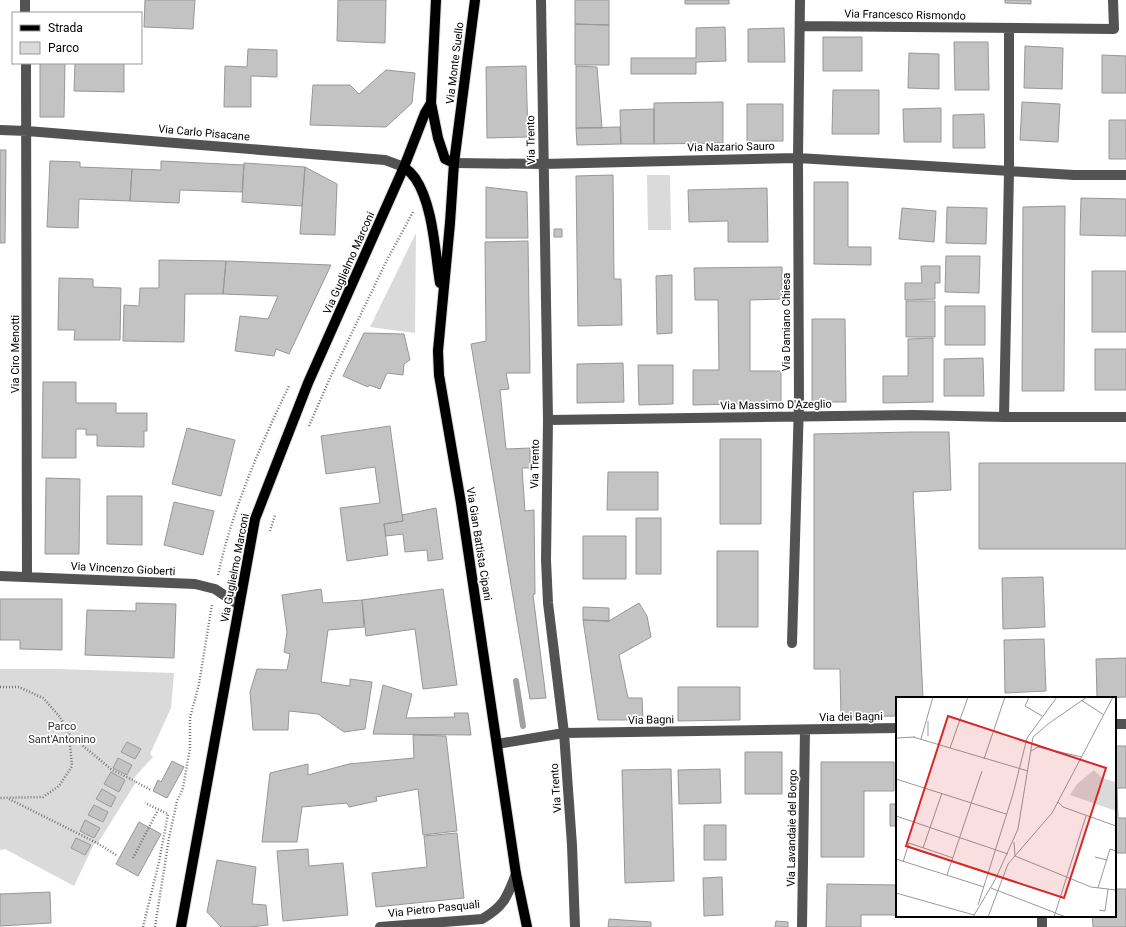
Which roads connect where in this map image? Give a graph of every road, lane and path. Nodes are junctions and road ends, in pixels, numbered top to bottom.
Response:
1 (25, 0) edge
2 (436, 0) edge
3 (475, 0) edge
4 (541, 0) edge
5 (800, 0) edge
6 (1113, 0) edge
7 (25, 12) edge
8 (800, 26) junction
9 (1009, 28) junction
10 (26, 64) edge
11 (431, 103) junction
12 (0, 130) edge
13 (27, 131) junction
14 (798, 158) junction
15 (454, 163) junction
16 (543, 164) junction
17 (404, 167) junction
18 (1009, 172) junction
19 (1126, 175) edge
20 (414, 210) dead end
21 (442, 296) junction
22 (289, 386) dead end
23 (1004, 417) junction
24 (1126, 417) edge
25 (798, 418) junction
26 (548, 420) junction
27 (309, 427) dead end
28 (275, 514) dead end
29 (268, 536) dead end
30 (219, 575) dead end
31 (0, 576) edge
32 (27, 577) junction
33 (213, 601) dead end
34 (239, 605) junction
35 (792, 643) dead end
36 (0, 687) edge
37 (896, 728) edge
38 (805, 730) junction
39 (564, 733) junction
40 (69, 734) junction
41 (497, 744) junction
42 (151, 790) dead end
43 (0, 798) edge
44 (8, 798) junction
45 (144, 803) dead end
46 (158, 810) junction
47 (116, 855) dead end
48 (133, 858) dead end
49 (516, 874) junction
50 (143, 927) edge
51 (155, 927) edge
52 (181, 927) edge
53 (380, 927) edge
54 (527, 927) edge
55 (575, 927) edge
56 (802, 927) edge

1 - 7 street
2 - 11 main road, Via Monte Suello
3 - 15 main road, Via Monte Suello
4 - 16 street, Via Trento
5 - 8 street, Via Damiano Chiesa
6 - 9 street, Via Francesco Rismondo
8 - 9 street, Via Francesco Rismondo
8 - 14 street, Via Damiano Chiesa
9 - 18 street
10 - 13 street, Via Ciro Menotti
11 - 15 main road
11 - 17 main road, Via Monte Suello
12 - 13 street, Via Carlo Pisacane
13 - 17 street, Via Carlo Pisacane
13 - 32 street, Via Ciro Menotti
14 - 16 street, Via Nazario Sauro
14 - 18 street, Via Nazario Sauro
14 - 25 street, Via Damiano Chiesa
15 - 16 street, Via Nazario Sauro
15 - 21 main road, Via Gian Battista Cipani
16 - 26 street, Via Trento
17 - 21 main road
17 - 34 main road, Via Guglielmo Marconi
18 - 19 street, Via Nazario Sauro
18 - 23 street
20 - 27 path
21 - 41 main road, Via Gian Battista Cipani
22 - 30 path
23 - 24 street, Via Massimo D'Azeglio
23 - 25 street, Via Massimo D'Azeglio
25 - 26 street, Via Massimo D'Azeglio
25 - 35 street, Via Damiano Chiesa
26 - 39 street, Via Trento
28 - 29 path
31 - 32 street, Via Vincenzo Gioberti
32 - 34 street, Via Vincenzo Gioberti
33 - 51 path
34 - 52 main road, Via Guglielmo Marconi
36 - 40 path
37 - 38 street, Via dei Bagni
38 - 39 street, Via Bagni
38 - 56 street, Via Lavandaie del Borgo
39 - 41 street, Via Bagni
39 - 55 street, Via Trento
40 - 42 path
40 - 44 path
41 - 49 main road, Via Gian Battista Cipani
43 - 44 path
44 - 47 path
45 - 46 path
46 - 48 path
46 - 50 path
49 - 53 street, Via Pietro Pasquali
49 - 54 main road, Via Gian Battista Cipani

